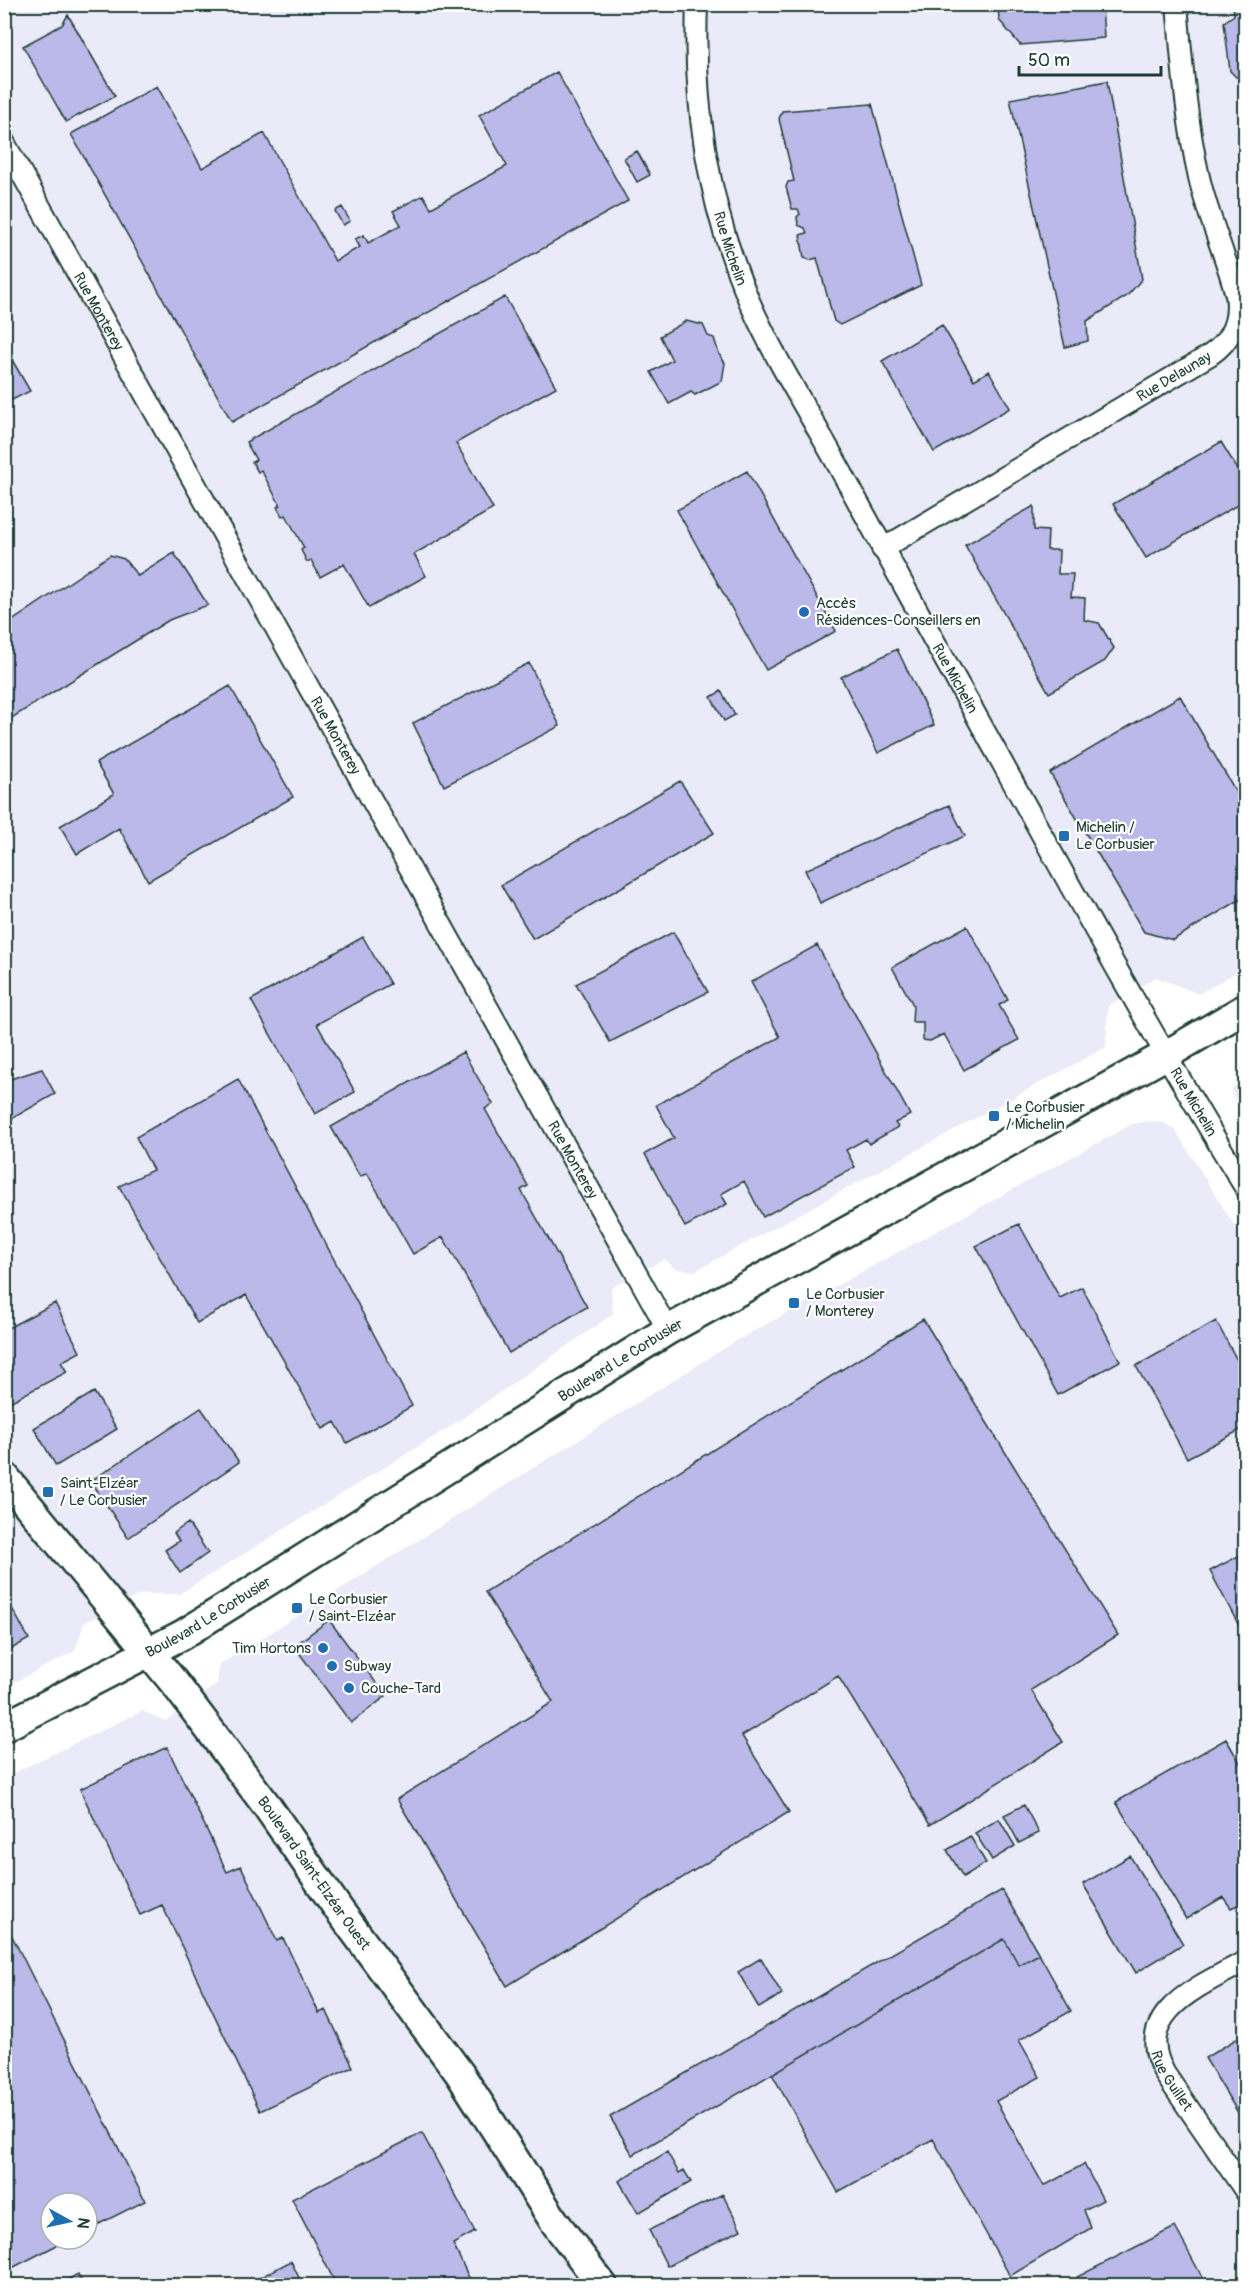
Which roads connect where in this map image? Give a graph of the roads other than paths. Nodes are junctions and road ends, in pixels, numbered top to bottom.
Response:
1 (697, 4) edge
2 (1177, 4) edge
3 (4, 142) edge
4 (882, 549) junction
5 (1245, 1008) edge
6 (1166, 1055) junction
7 (1245, 1189) edge
8 (668, 1330) junction
9 (4, 1476) edge
10 (149, 1652) junction
11 (4, 1727) edge
12 (1245, 1961) edge
13 (1245, 2192) edge
14 (603, 2286) edge

1 - 4 street, Rue Michelin
2 - 4 street, Rue Delaunay
3 - 8 street, Rue Monterey
4 - 6 street, Rue Michelin
5 - 6 street, Boulevard Le Corbusier
6 - 7 street, Rue Michelin
6 - 8 street, Boulevard Le Corbusier
8 - 10 street, Boulevard Le Corbusier
9 - 10 street, Boulevard Saint-Elzéar Ouest
10 - 11 street, Boulevard Le Corbusier
10 - 14 street, Boulevard Saint-Elzéar Ouest
12 - 13 street, Rue Guillet

